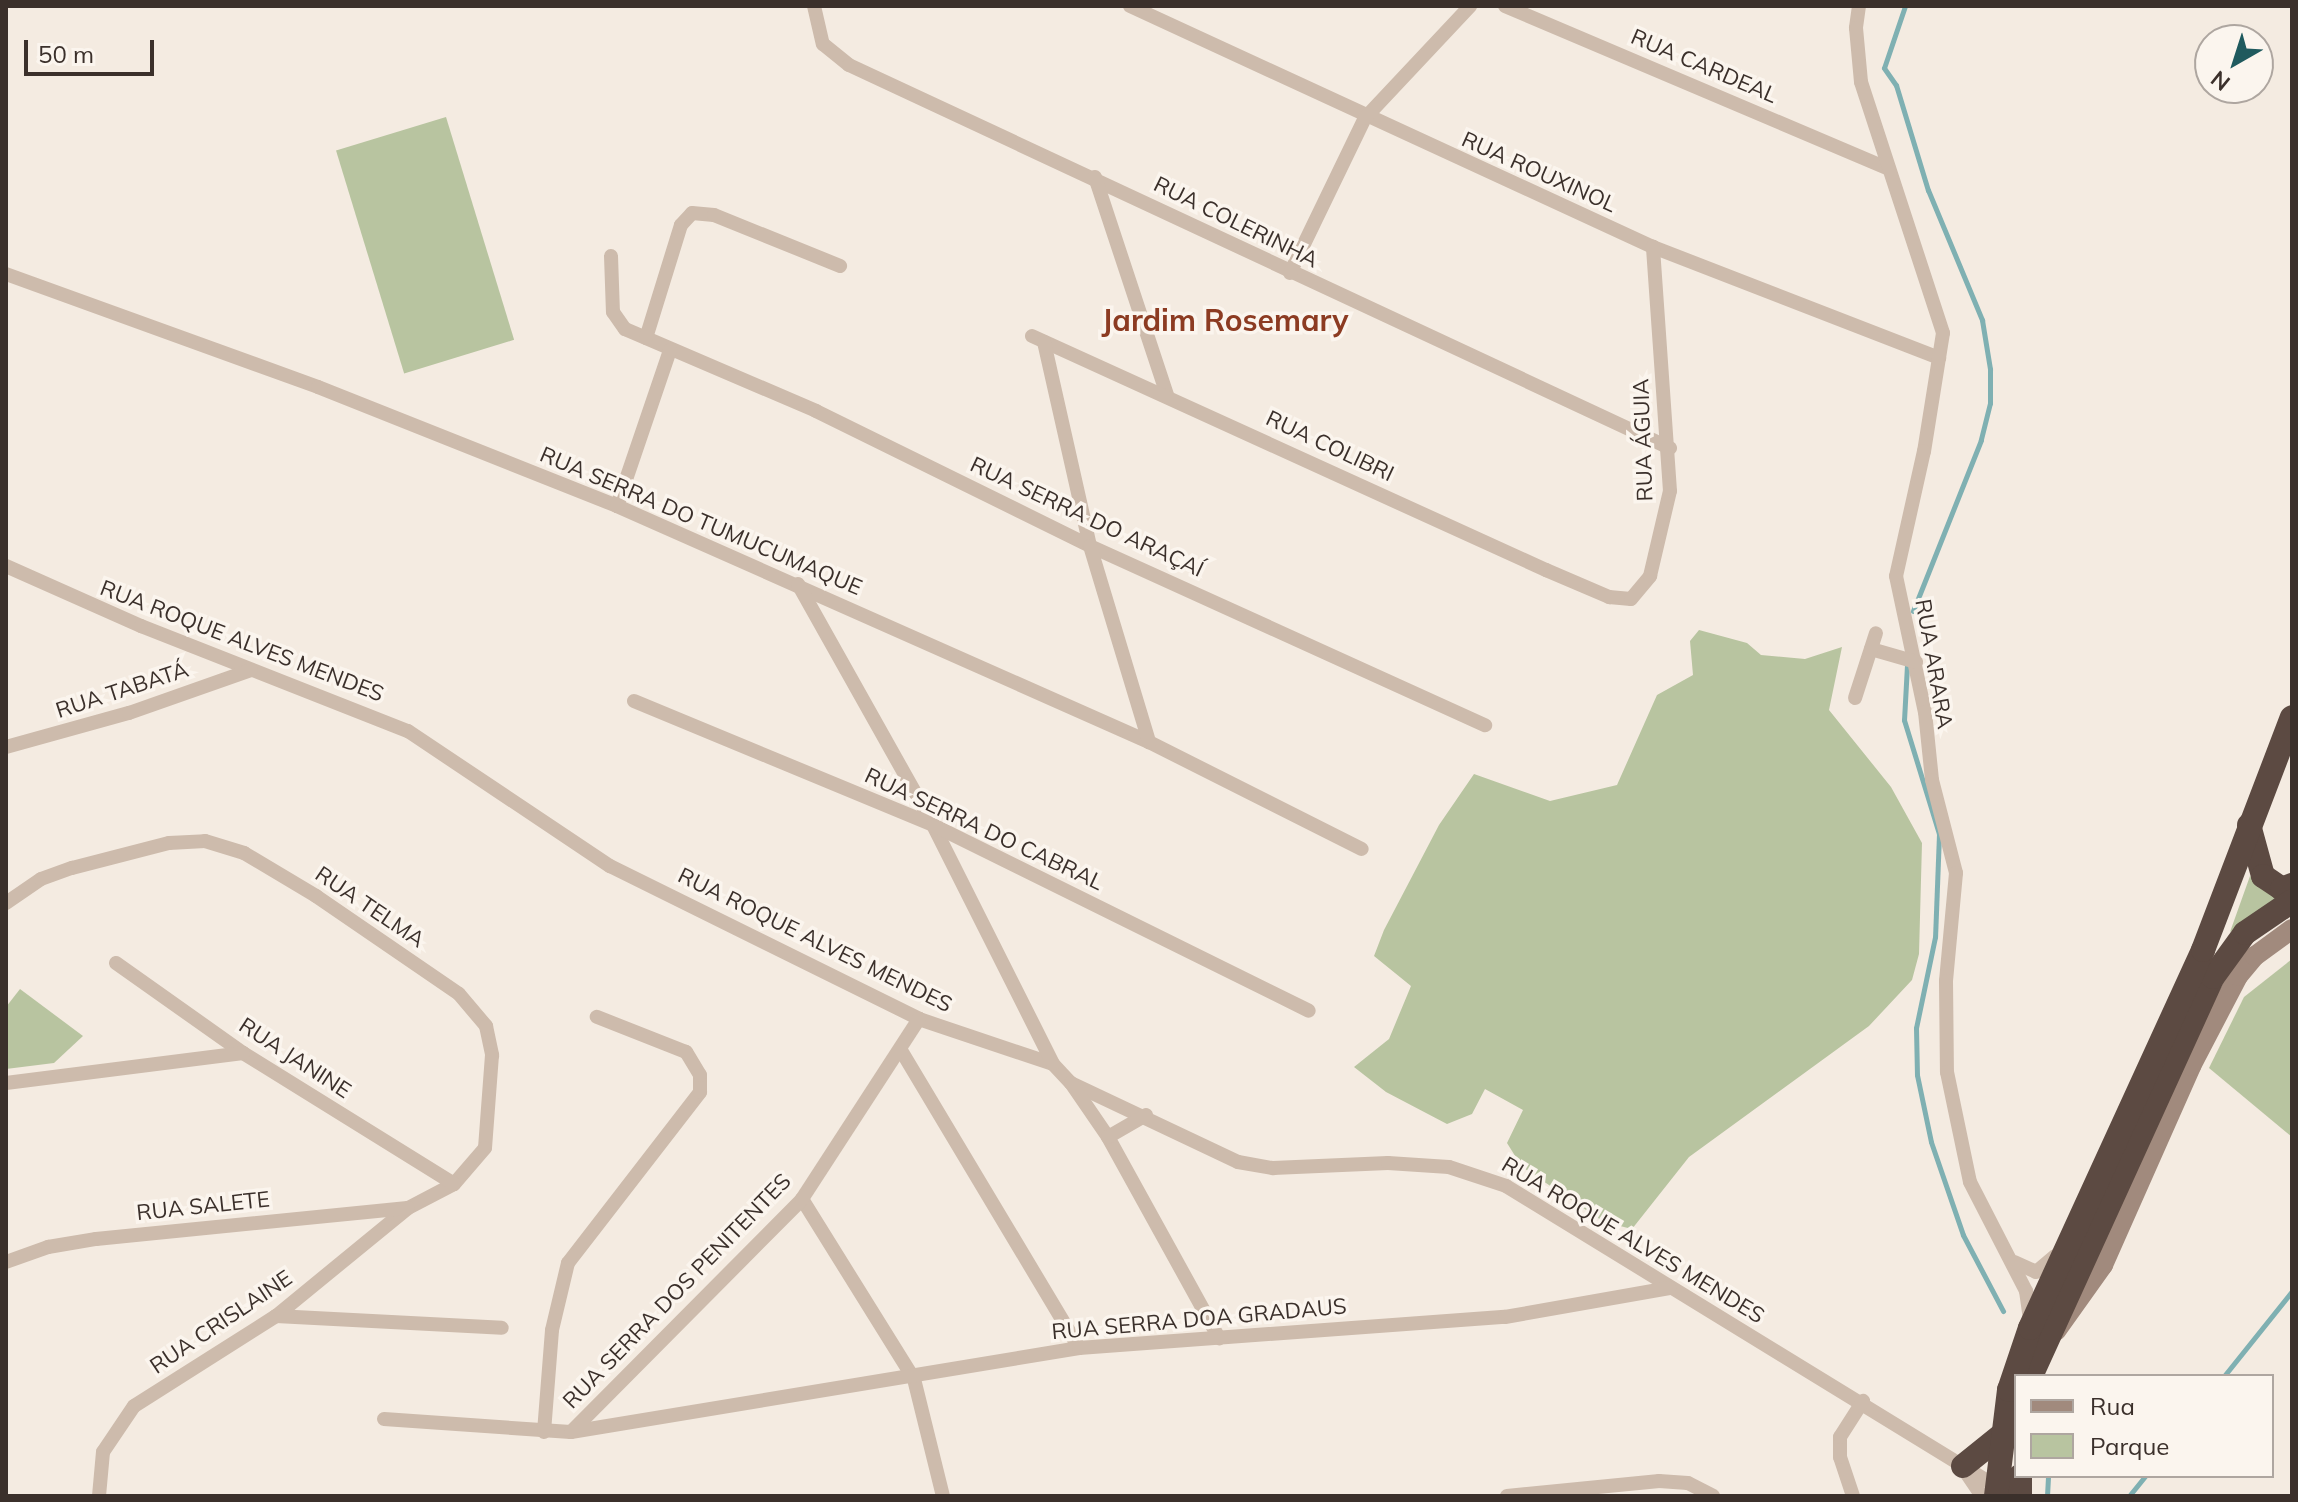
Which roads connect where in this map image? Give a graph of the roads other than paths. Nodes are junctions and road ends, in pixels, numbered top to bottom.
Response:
1 (814, 6) edge
2 (1130, 6) edge
3 (1470, 6) edge
4 (1505, 6) edge
5 (1859, 6) edge
6 (1365, 118) junction
7 (1885, 167) junction
8 (1095, 177) junction
9 (1653, 247) junction
10 (611, 256) dead end
11 (840, 266) dead end
12 (1290, 273) junction
13 (6, 274) edge
14 (646, 338) junction
15 (670, 350) junction
16 (1939, 358) junction
17 (1167, 395) junction
18 (1670, 448) junction
19 (617, 506) junction
20 (1090, 546) junction
21 (6, 566) edge
22 (798, 584) junction
23 (1609, 597) joint
24 (1876, 633) dead end
25 (1871, 649) junction
26 (1916, 662) junction
27 (251, 670) junction
28 (1855, 698) dead end
29 (634, 701) dead end
30 (2292, 717) edge
31 (1485, 725) dead end
32 (1149, 742) junction
33 (6, 747) edge
34 (933, 825) junction
35 (2249, 825) junction
36 (1362, 849) dead end
37 (2292, 885) edge
38 (2292, 901) edge
39 (6, 903) edge
40 (2287, 935) edge
41 (116, 963) dead end
42 (1309, 1011) dead end
43 (597, 1017) dead end
44 (919, 1019) junction
45 (902, 1052) junction
46 (243, 1053) junction
47 (1053, 1064) junction
48 (6, 1083) edge
49 (1071, 1083) junction
50 (1146, 1115) junction
51 (1108, 1137) junction
52 (2096, 1181) junction
53 (454, 1184) junction
54 (802, 1199) junction
55 (408, 1208) junction
56 (2010, 1259) junction
57 (6, 1262) edge
58 (1669, 1288) junction
59 (276, 1316) junction
60 (502, 1328) dead end
61 (1219, 1338) junction
62 (2035, 1338) junction
63 (1079, 1348) junction
64 (2017, 1374) edge
65 (2031, 1374) edge
66 (914, 1379) junction
67 (2014, 1380) edge
68 (1863, 1401) junction
69 (384, 1419) dead end
70 (544, 1432) junction
71 (571, 1432) junction
72 (2004, 1433) junction
73 (1960, 1464) junction
74 (2018, 1478) edge
75 (2000, 1494) edge
76 (1573, 1495) edge
77 (99, 1496) edge
78 (943, 1496) edge
79 (1507, 1496) edge
80 (1713, 1496) edge
81 (1853, 1496) edge

1 - 8 street, RUA COLERINHA
2 - 6 street, RUA ROUXINOL
3 - 6 street
4 - 7 street, RUA CARDEAL
5 - 7 street, RUA ARARA
6 - 9 street, RUA ROUXINOL
6 - 12 street
7 - 16 street, RUA ARARA
8 - 12 street, RUA COLERINHA
8 - 17 street
9 - 16 street, RUA ROUXINOL
9 - 18 street, RUA ÁGUIA
10 - 14 street, RUA SERRA DO ARAÇAÍ
11 - 14 street
12 - 18 street, RUA COLERINHA
13 - 19 street, RUA SERRA DO TUMUCUMAQUE
14 - 15 street, RUA SERRA DO ARAÇAÍ
15 - 19 street
15 - 20 street, RUA SERRA DO ARAÇAÍ
16 - 26 street, RUA ARARA
17 - 20 street, RUA COLIBRI
17 - 23 street, RUA COLIBRI
18 - 23 street, RUA ÁGUIA
19 - 22 street, RUA SERRA DO TUMUCUMAQUE
20 - 31 street, RUA SERRA DO ARAÇAÍ
20 - 32 street
21 - 27 street, RUA ROQUE ALVES MENDES
22 - 32 street, RUA SERRA DO TUMUCUMAQUE
22 - 34 street
24 - 25 street
25 - 26 street
25 - 28 street
26 - 56 street, RUA ARARA
27 - 33 street, RUA TABATÁ
27 - 44 street, RUA ROQUE ALVES MENDES
29 - 34 street, RUA SERRA DO CABRAL
30 - 35 highway
32 - 36 street, RUA SERRA DO TUMUCUMAQUE
34 - 42 street, RUA SERRA DO CABRAL
34 - 47 street
35 - 37 highway
35 - 52 highway
38 - 62 highway
39 - 53 street, RUA TELMA
40 - 62 street
41 - 46 street, RUA JANINE
43 - 70 street
44 - 45 street, RUA SERRA DOS PENITENTES
44 - 47 street, RUA ROQUE ALVES MENDES
45 - 54 street, RUA SERRA DOS PENITENTES
45 - 63 street
46 - 48 street
46 - 53 street, RUA JANINE
47 - 49 street, RUA ROQUE ALVES MENDES
49 - 50 street, RUA ROQUE ALVES MENDES
49 - 51 street
50 - 51 street
50 - 58 street, RUA ROQUE ALVES MENDES
51 - 61 street
52 - 56 street
52 - 62 highway
53 - 55 street, RUA TELMA
54 - 66 street
54 - 71 street, RUA SERRA DOS PENITENTES
55 - 57 street, RUA SALETE
55 - 59 street, RUA CRISLAINE
56 - 62 street, RUA ARARA
58 - 61 street, RUA SERRA DOA GRADAUS
58 - 68 street, RUA ROQUE ALVES MENDES
59 - 60 street
59 - 77 street, RUA CRISLAINE
61 - 63 street, RUA SERRA DOA GRADAUS
62 - 64 highway
62 - 65 highway
63 - 66 street, RUA SERRA DOA GRADAUS
66 - 71 street, RUA SERRA DOA GRADAUS
66 - 78 street
67 - 72 highway
68 - 73 street, RUA ROQUE ALVES MENDES
68 - 81 street
69 - 70 street, RUA SERRA DOA GRADAUS
70 - 71 street, RUA SERRA DOA GRADAUS
72 - 73 highway
72 - 75 highway
73 - 75 street, RUA ROQUE ALVES MENDES
74 - 75 highway
76 - 79 street
76 - 80 street

